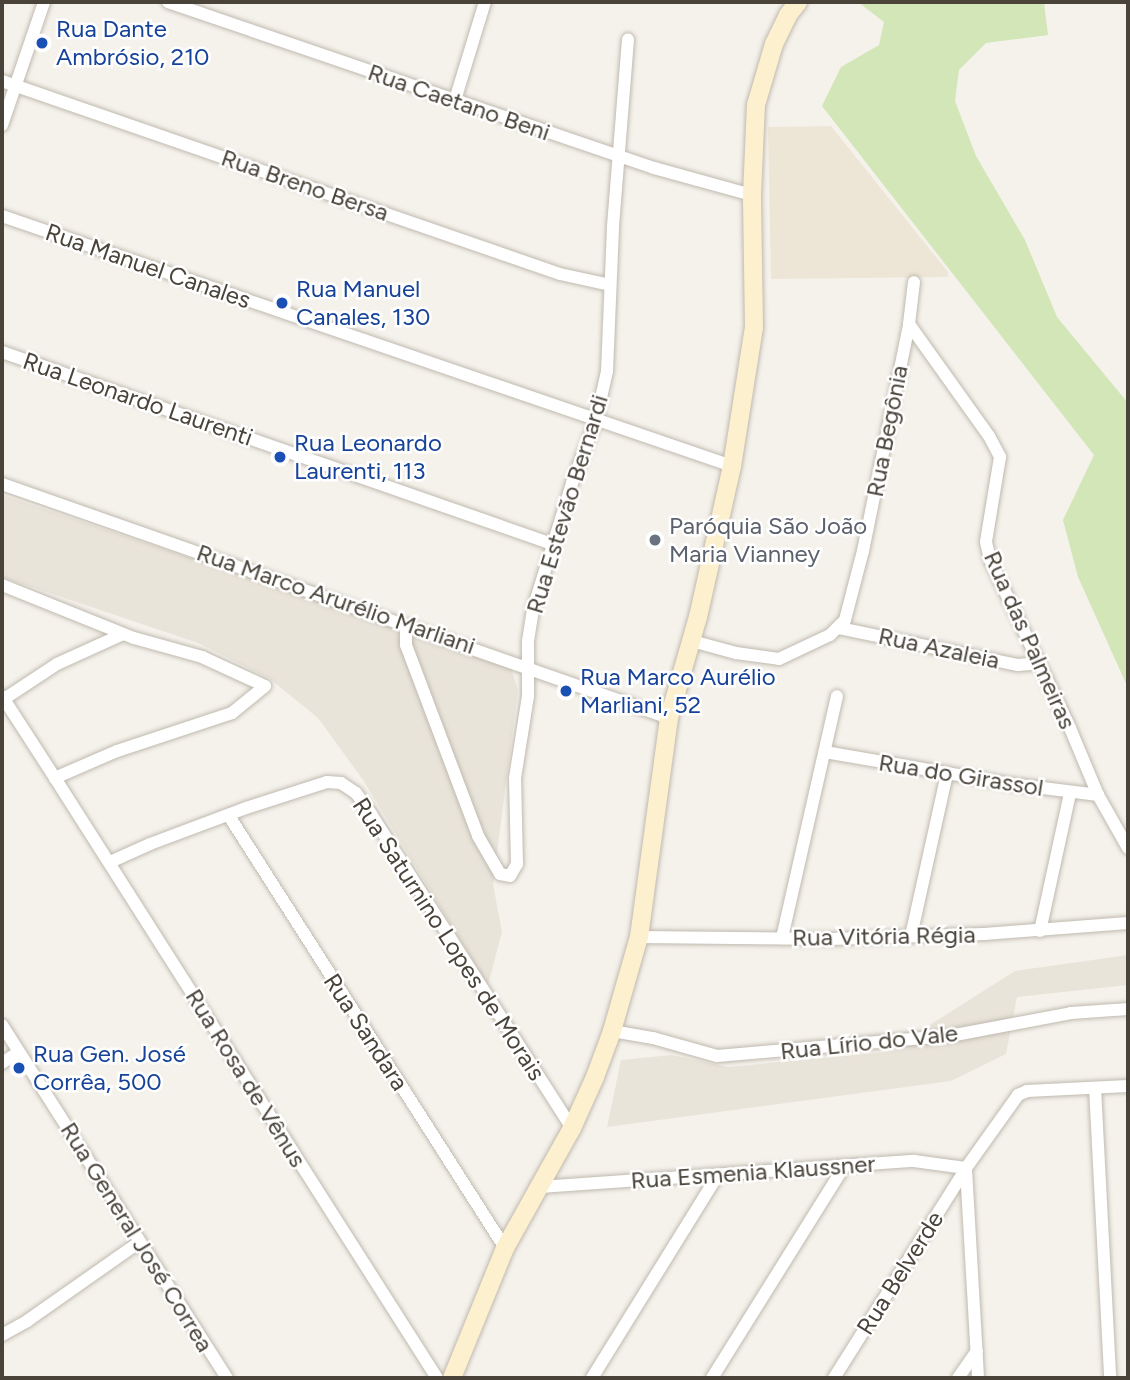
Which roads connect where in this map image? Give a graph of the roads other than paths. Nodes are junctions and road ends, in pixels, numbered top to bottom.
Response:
1 (44, 2) edge
2 (168, 2) edge
3 (485, 2) edge
4 (798, 2) edge
5 (628, 40) dead end
6 (2, 81) edge
7 (15, 84) junction
8 (455, 100) junction
9 (2, 125) edge
10 (618, 154) junction
11 (752, 195) junction
12 (2, 216) edge
13 (914, 282) dead end
14 (610, 285) junction
15 (909, 324) junction
16 (2, 352) edge
17 (596, 420) junction
18 (732, 466) junction
19 (2, 484) edge
20 (552, 544) junction
21 (2, 586) edge
22 (406, 625) junction
23 (839, 628) junction
24 (123, 634) junction
25 (692, 641) junction
26 (1039, 663) junction
27 (528, 666) junction
28 (837, 696) dead end
29 (3, 697) edge
30 (669, 718) junction
31 (825, 752) junction
32 (947, 773) junction
33 (55, 778) junction
34 (1070, 793) junction
35 (1098, 795) junction
36 (229, 816) junction
37 (1128, 848) edge
38 (110, 862) junction
39 (1128, 923) edge
40 (1040, 931) junction
41 (911, 936) junction
42 (639, 937) junction
43 (782, 938) junction
44 (1128, 1009) edge
45 (2, 1025) edge
46 (612, 1031) junction
47 (19, 1052) junction
48 (2, 1063) edge
49 (1128, 1086) edge
50 (1096, 1088) junction
51 (572, 1128) junction
52 (845, 1166) junction
53 (966, 1168) junction
54 (718, 1175) junction
55 (540, 1187) junction
56 (138, 1243) junction
57 (505, 1248) junction
58 (2, 1335) edge
59 (976, 1352) junction
60 (227, 1378) edge
61 (437, 1378) edge
62 (452, 1378) edge
63 (592, 1378) edge
64 (712, 1378) edge
65 (834, 1378) edge
66 (958, 1378) edge
67 (978, 1378) edge
68 (1110, 1378) edge

1 - 7 street
2 - 8 street, Rua Caetano Beni
3 - 8 street
4 - 11 street
5 - 10 street, Rua Estevão Bernardi
6 - 7 street, Rua Breno Bersa
7 - 9 street
7 - 14 street, Rua Breno Bersa
8 - 10 street, Rua Caetano Beni
10 - 11 street, Rua Caetano Beni
10 - 14 street, Rua Estevão Bernardi
11 - 18 street
12 - 17 street, Rua Manuel Canales
13 - 15 street, Rua Begônia
14 - 17 street, Rua Estevão Bernardi
15 - 23 street, Rua Begônia
15 - 26 street, Rua das Palmeiras
16 - 20 street, Rua Leonardo Laurenti
17 - 18 street, Rua Manuel Canales
17 - 20 street, Rua Estevão Bernardi
18 - 25 street
19 - 22 street, Rua Marco Arurélio Marliani
20 - 27 street, Rua Estevão Bernardi
21 - 24 street
22 - 27 street, Rua Marco Arurélio Marliani
22 - 27 street, Rua Estevão Bernardi
23 - 25 street
23 - 26 street, Rua Azaleia
24 - 29 street
24 - 33 street
25 - 30 street
26 - 35 street, Rua das Palmeiras
27 - 30 street, Rua Marco Arurélio Marliani
28 - 31 street
29 - 33 street, Rua Rosa de Vênus
30 - 42 street
31 - 32 street, Rua do Girassol
31 - 43 street
32 - 34 street, Rua do Girassol
32 - 41 street
33 - 38 street, Rua Rosa de Vênus
34 - 35 street, Rua do Girassol
34 - 40 street
35 - 37 street, Rua das Palmeiras
36 - 38 street, Rua Saturnino Lopes de Morais
36 - 51 street, Rua Saturnino Lopes de Morais
36 - 57 street, Rua Sandara
38 - 61 street, Rua Rosa de Vênus
39 - 40 street, Rua Vitória Régia
40 - 41 street, Rua Vitória Régia
41 - 43 street, Rua Vitória Régia
42 - 43 street, Rua Vitória Régia
42 - 46 street
44 - 46 street, Rua Lírio do Vale
45 - 47 street, Rua General José Correa
46 - 51 street
47 - 48 street
47 - 56 street, Rua General José Correa
49 - 50 street, Rua Belverde
50 - 53 street, Rua Belverde
50 - 68 street
51 - 55 street
52 - 53 street, Rua Esmenia Klaussner
52 - 54 street, Rua Esmenia Klaussner
52 - 64 street
53 - 59 street
53 - 65 street, Rua Belverde
54 - 55 street, Rua Esmenia Klaussner
54 - 63 street
55 - 57 street
56 - 58 street
56 - 60 street, Rua General José Correa
57 - 62 street
59 - 66 street
59 - 67 street

